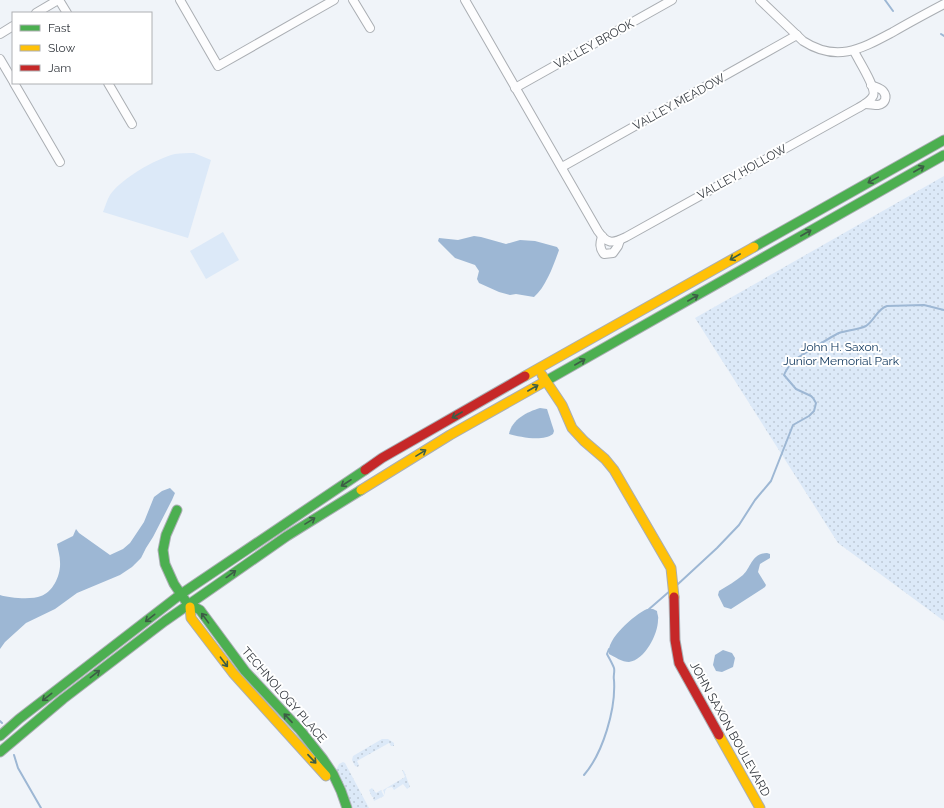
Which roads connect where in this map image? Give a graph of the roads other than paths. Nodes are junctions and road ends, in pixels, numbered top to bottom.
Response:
1 (58, 0) edge
2 (180, 0) edge
3 (334, 0) edge
4 (353, 0) edge
5 (465, 0) edge
6 (672, 0) edge
7 (760, 0) edge
8 (944, 4) edge
9 (38, 12) edge
10 (66, 12) edge
11 (12, 27) edge
12 (370, 28) dead end
13 (0, 34) edge
14 (797, 35) junction
15 (854, 51) junction
16 (0, 59) edge
17 (12, 79) edge
18 (15, 84) edge
19 (109, 84) edge
20 (871, 85) junction
21 (516, 88) junction
22 (865, 104) junction
23 (132, 124) dead end
24 (944, 140) edge
25 (944, 155) edge
26 (60, 162) dead end
27 (562, 167) junction
28 (602, 236) junction
29 (620, 240) junction
30 (538, 369) junction
31 (546, 381) junction
32 (177, 510) dead end
33 (181, 594) junction
34 (189, 606) junction
35 (0, 736) edge
36 (0, 752) edge
37 (347, 808) edge
38 (760, 808) edge

1 - 9 street
1 - 10 street
2 - 3 street
4 - 12 street
5 - 21 street, VALLEY HOLLOW
6 - 21 street, VALLEY BROOK
7 - 14 street
8 - 15 street
11 - 13 street
14 - 15 street
14 - 27 street, VALLEY MEADOW
15 - 20 street, VALLEY HOLLOW
16 - 17 street
18 - 26 street
19 - 23 street
20 - 22 street
20 - 22 street, VALLEY HOLLOW
21 - 27 street, VALLEY HOLLOW
22 - 29 street, VALLEY HOLLOW
24 -> 30 main road
31 -> 25 main road
27 - 28 street, VALLEY HOLLOW
28 - 29 street
28 - 29 street, VALLEY HOLLOW
30 - 31 main road, JOHN SAXON BOULEVARD
30 -> 33 main road
34 -> 31 main road
31 - 38 main road, JOHN SAXON BOULEVARD
32 - 33 main road, TECHNOLOGY PLACE
33 - 34 main road, TECHNOLOGY PLACE
33 -> 35 main road
36 -> 34 main road
34 - 37 main road, TECHNOLOGY PLACE

